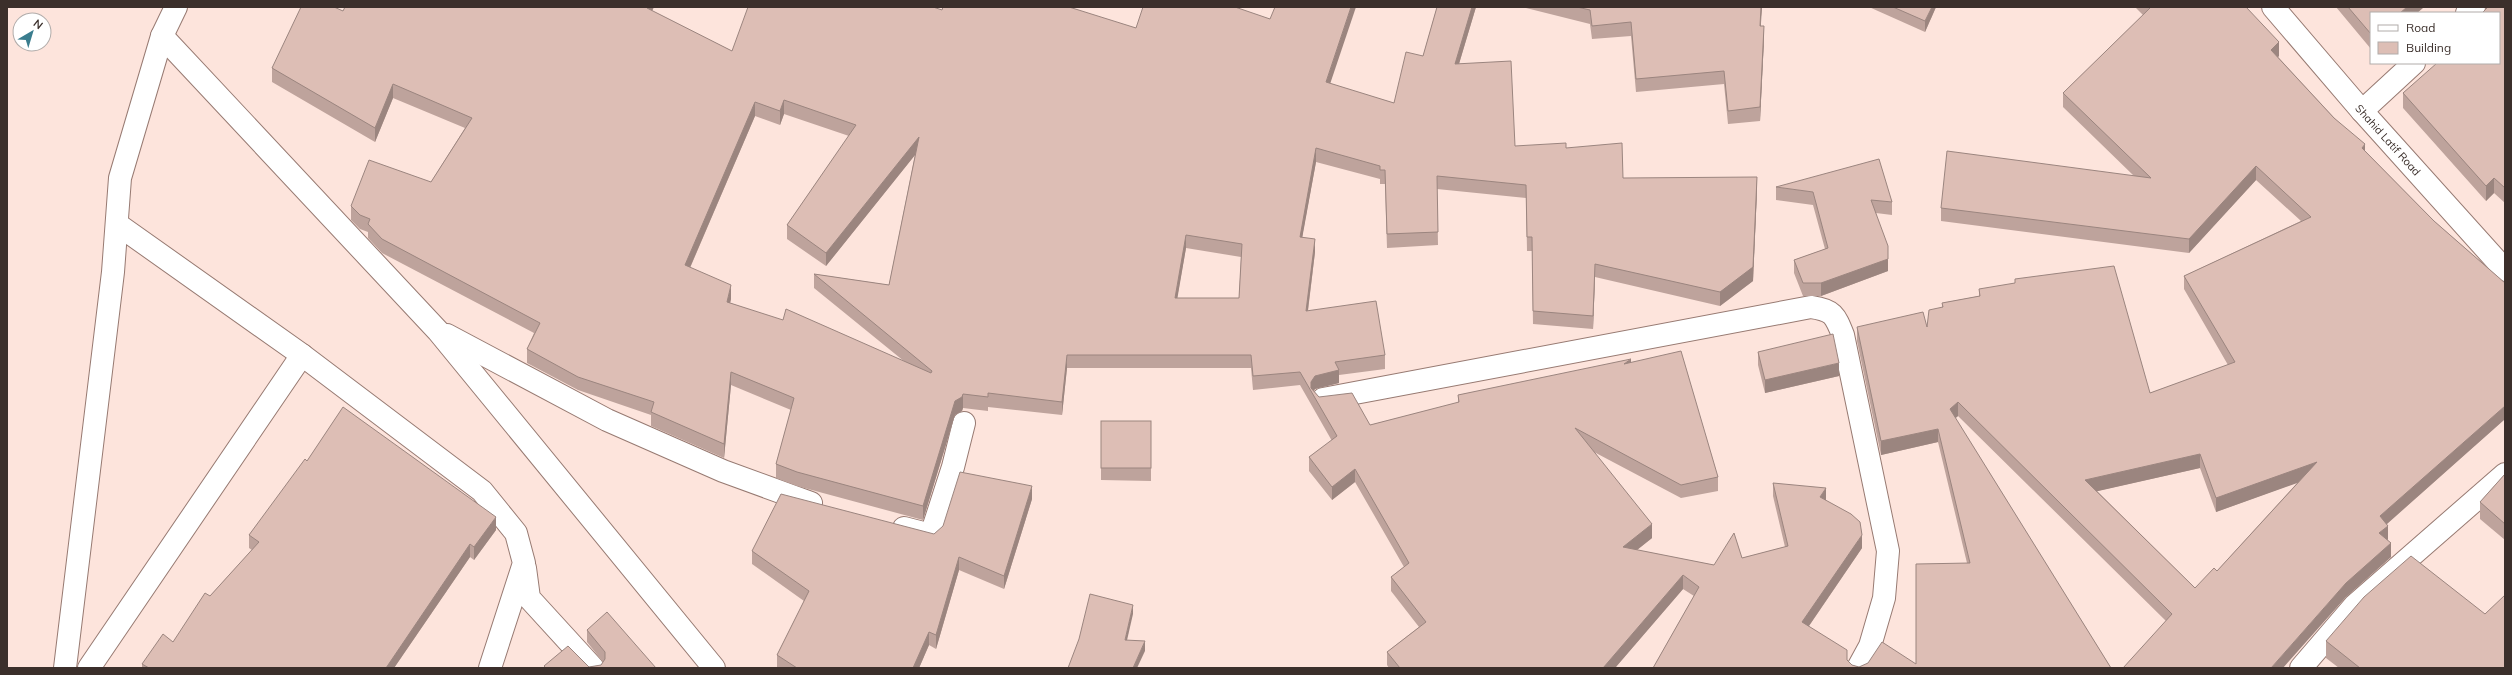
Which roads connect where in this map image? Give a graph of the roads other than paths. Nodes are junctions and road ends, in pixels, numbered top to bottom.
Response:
1 (176, 7) edge
2 (2274, 7) edge
3 (162, 36) junction
4 (2413, 64) edge
5 (2362, 111) junction
6 (117, 224) junction
7 (2505, 270) edge
8 (438, 331) junction
9 (302, 355) junction
10 (1323, 400) edge
11 (964, 424) dead end
12 (2505, 474) edge
13 (831, 509) edge
14 (885, 523) edge
15 (524, 563) junction
16 (65, 668) edge
17 (89, 668) edge
18 (490, 668) edge
19 (593, 668) edge
20 (714, 668) edge
21 (1858, 668) edge
22 (2301, 668) edge

1 - 3 street
2 - 5 street, Shahid Latif Road
3 - 6 street
3 - 8 street
4 - 5 street
5 - 7 street, Shahid Latif Road
6 - 9 street
6 - 16 street
8 - 13 street
8 - 20 street
9 - 15 street
9 - 17 street
10 - 21 street
11 - 14 street
12 - 22 street
15 - 18 street
15 - 19 street

